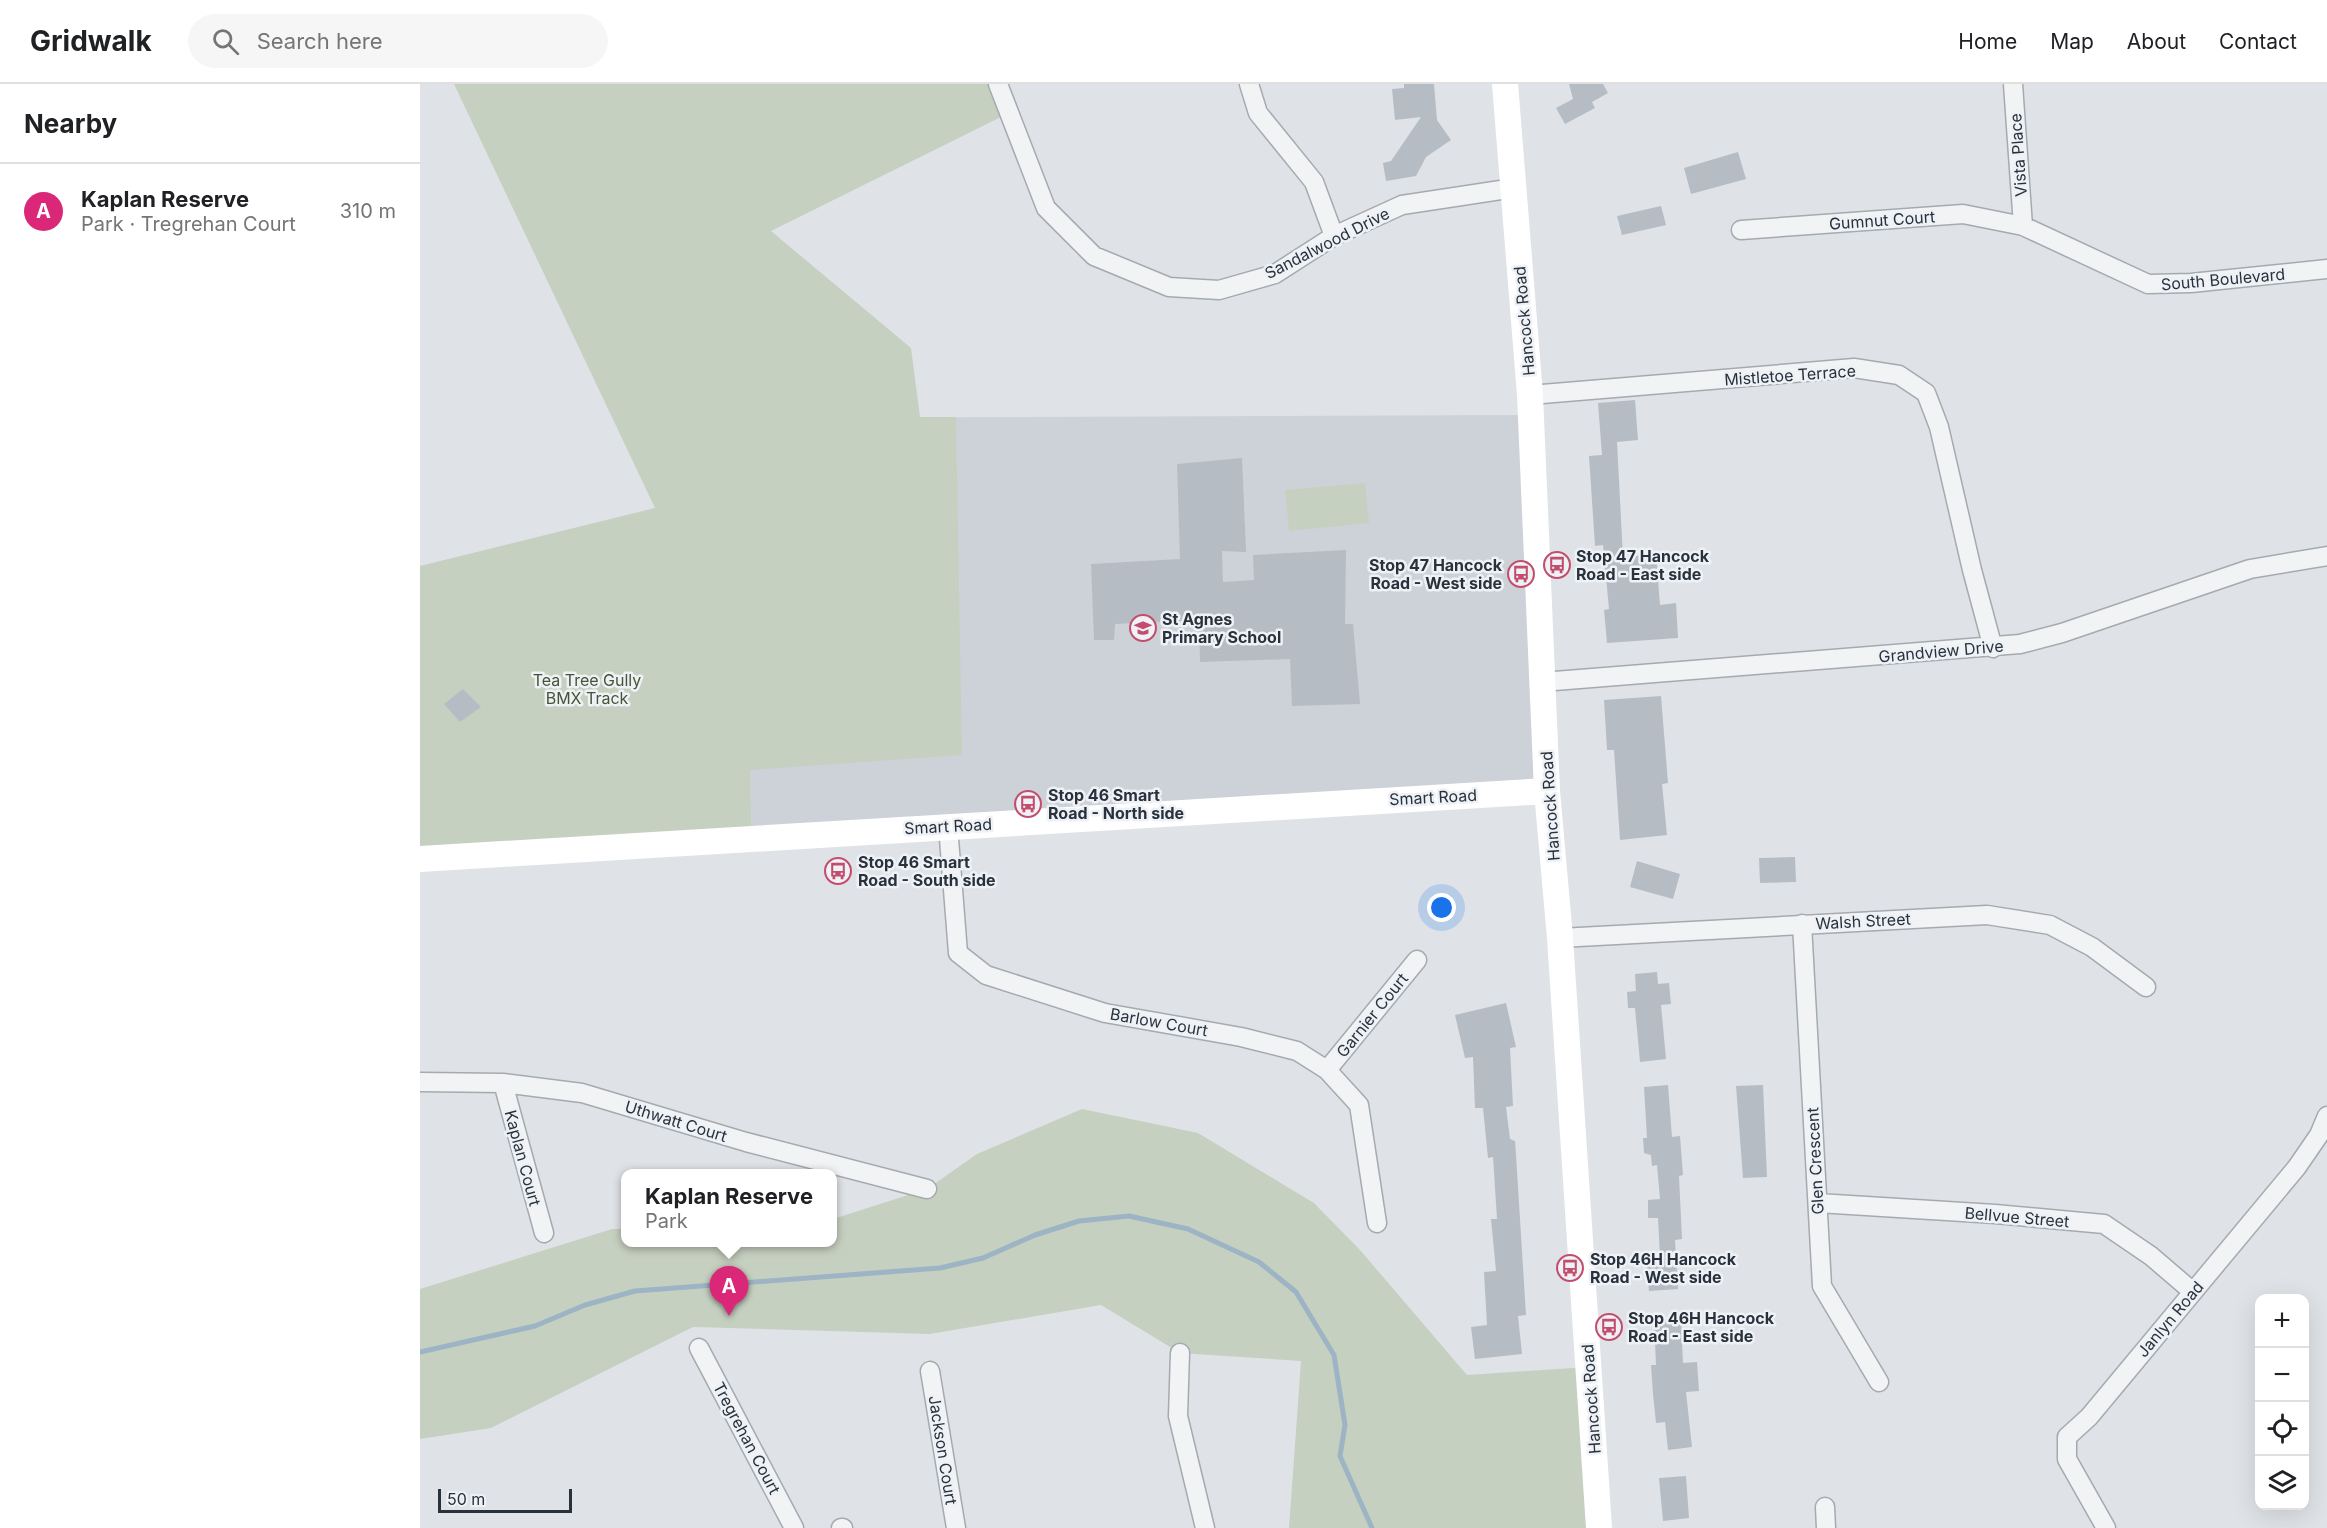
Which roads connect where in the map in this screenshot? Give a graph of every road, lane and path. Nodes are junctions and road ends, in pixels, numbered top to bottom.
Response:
1 (998, 84) edge
2 (1249, 84) edge
3 (1505, 84) edge
4 (2013, 84) edge
5 (1514, 188) junction
6 (2023, 226) junction
7 (1741, 230) dead end
8 (1334, 236) junction
9 (2327, 269) edge
10 (1530, 395) junction
11 (2327, 556) edge
12 (1994, 648) junction
13 (1542, 682) junction
14 (1547, 791) junction
15 (948, 826) junction
16 (420, 859) edge
17 (1802, 924) junction
18 (1560, 938) junction
19 (1417, 960) dead end
20 (2146, 987) dead end
21 (1327, 1070) junction
22 (420, 1082) edge
23 (503, 1083) junction
24 (2325, 1128) edge
25 (927, 1189) dead end
26 (1818, 1203) junction
27 (1377, 1223) dead end
28 (544, 1233) dead end
29 (2193, 1292) junction
30 (699, 1348) dead end
31 (1180, 1353) dead end
32 (930, 1371) dead end
33 (1879, 1382) dead end
34 (1826, 1508) dead end
35 (794, 1528) edge
36 (956, 1528) edge
37 (1205, 1528) edge
38 (1599, 1528) edge
39 (1826, 1528) edge
40 (2106, 1528) edge

1 - 8 street, Sandalwood Drive
2 - 8 street
3 - 5 main road, Hancock Road
4 - 6 street, Vista Place
5 - 8 street, Sandalwood Drive
5 - 10 main road, Hancock Road
6 - 7 street, Gumnut Court
6 - 9 street, South Boulevard
10 - 12 street, Mistletoe Terrace
10 - 13 main road, Hancock Road
11 - 12 street, Grandview Drive
12 - 13 street, Grandview Drive
13 - 14 main road, Hancock Road
14 - 15 main road, Smart Road
14 - 18 main road, Hancock Road
15 - 16 main road, Smart Road
15 - 21 street, Barlow Court
17 - 18 street, Walsh Street
17 - 20 street, Walsh Street
17 - 26 street, Glen Crescent
18 - 38 main road, Hancock Road
19 - 21 street, Garnier Court
21 - 27 street, Barlow Court
22 - 23 street, Uthwatt Court
23 - 25 street, Uthwatt Court
23 - 28 street, Kaplan Court
24 - 29 street, Janlyn Road
26 - 29 street, Bellvue Street
26 - 33 street, Glen Crescent
29 - 40 street, Janlyn Road
30 - 35 street, Tregrehan Court
31 - 37 street
32 - 36 street, Jackson Court
34 - 39 street

